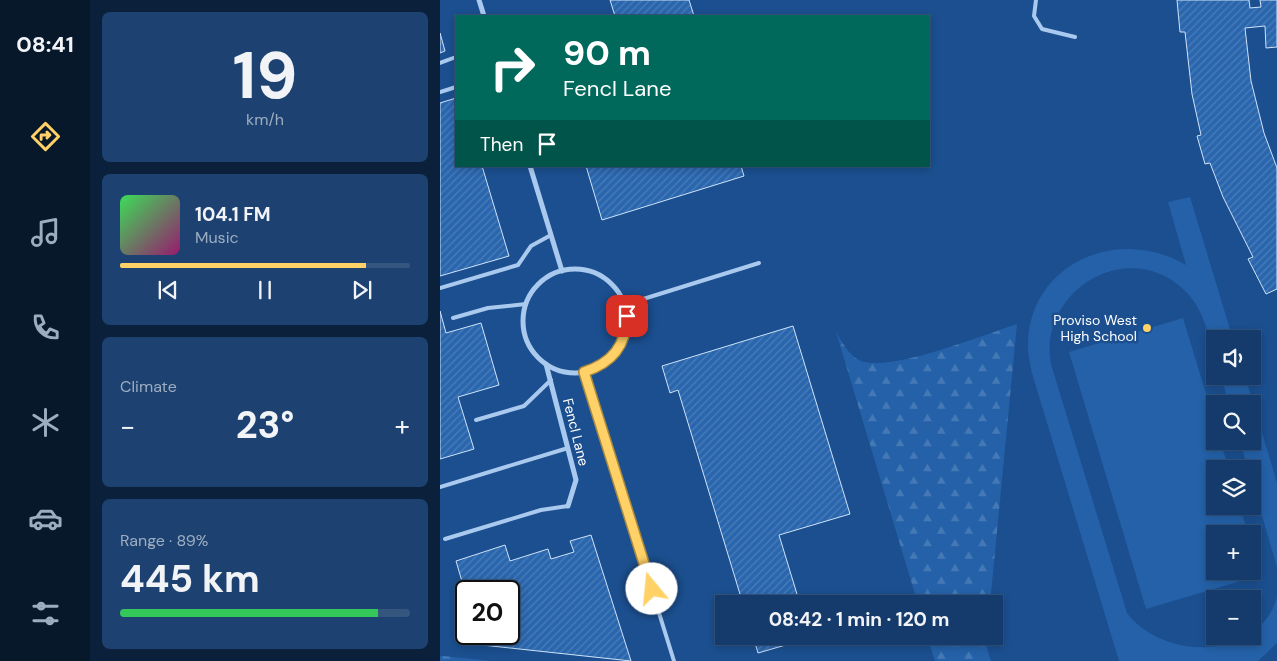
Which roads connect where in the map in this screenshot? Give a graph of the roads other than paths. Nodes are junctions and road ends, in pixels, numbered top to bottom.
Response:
1 (480, 0) edge
2 (1036, 0) edge
3 (484, 15) edge
4 (1075, 37) dead end
5 (455, 57) edge
6 (440, 63) edge
7 (455, 87) edge
8 (440, 92) edge
9 (530, 167) edge
10 (551, 235) junction
11 (759, 263) dead end
12 (562, 271) junction
13 (440, 288) edge
14 (526, 304) junction
15 (624, 304) junction
16 (453, 318) dead end
17 (546, 364) junction
18 (584, 372) junction
19 (551, 380) junction
20 (476, 420) dead end
21 (568, 448) junction
22 (440, 487) edge
23 (568, 506) joint
24 (445, 539) dead end
25 (674, 661) edge

1 - 3 street
2 - 4 lane
5 - 6 lane
7 - 8 lane
9 - 10 street
10 - 12 street
10 - 13 lane
11 - 15 lane
12 - 14 street, Fencl Lane
12 - 15 street, Fencl Lane
14 - 16 lane
14 - 17 street, Fencl Lane
15 - 18 street, Fencl Lane
17 - 18 street, Fencl Lane
17 - 19 street, Fencl Lane
18 - 25 lane
19 - 20 lane
19 - 21 street, Fencl Lane
21 - 22 lane
21 - 23 street, Fencl Lane
23 - 24 lane

